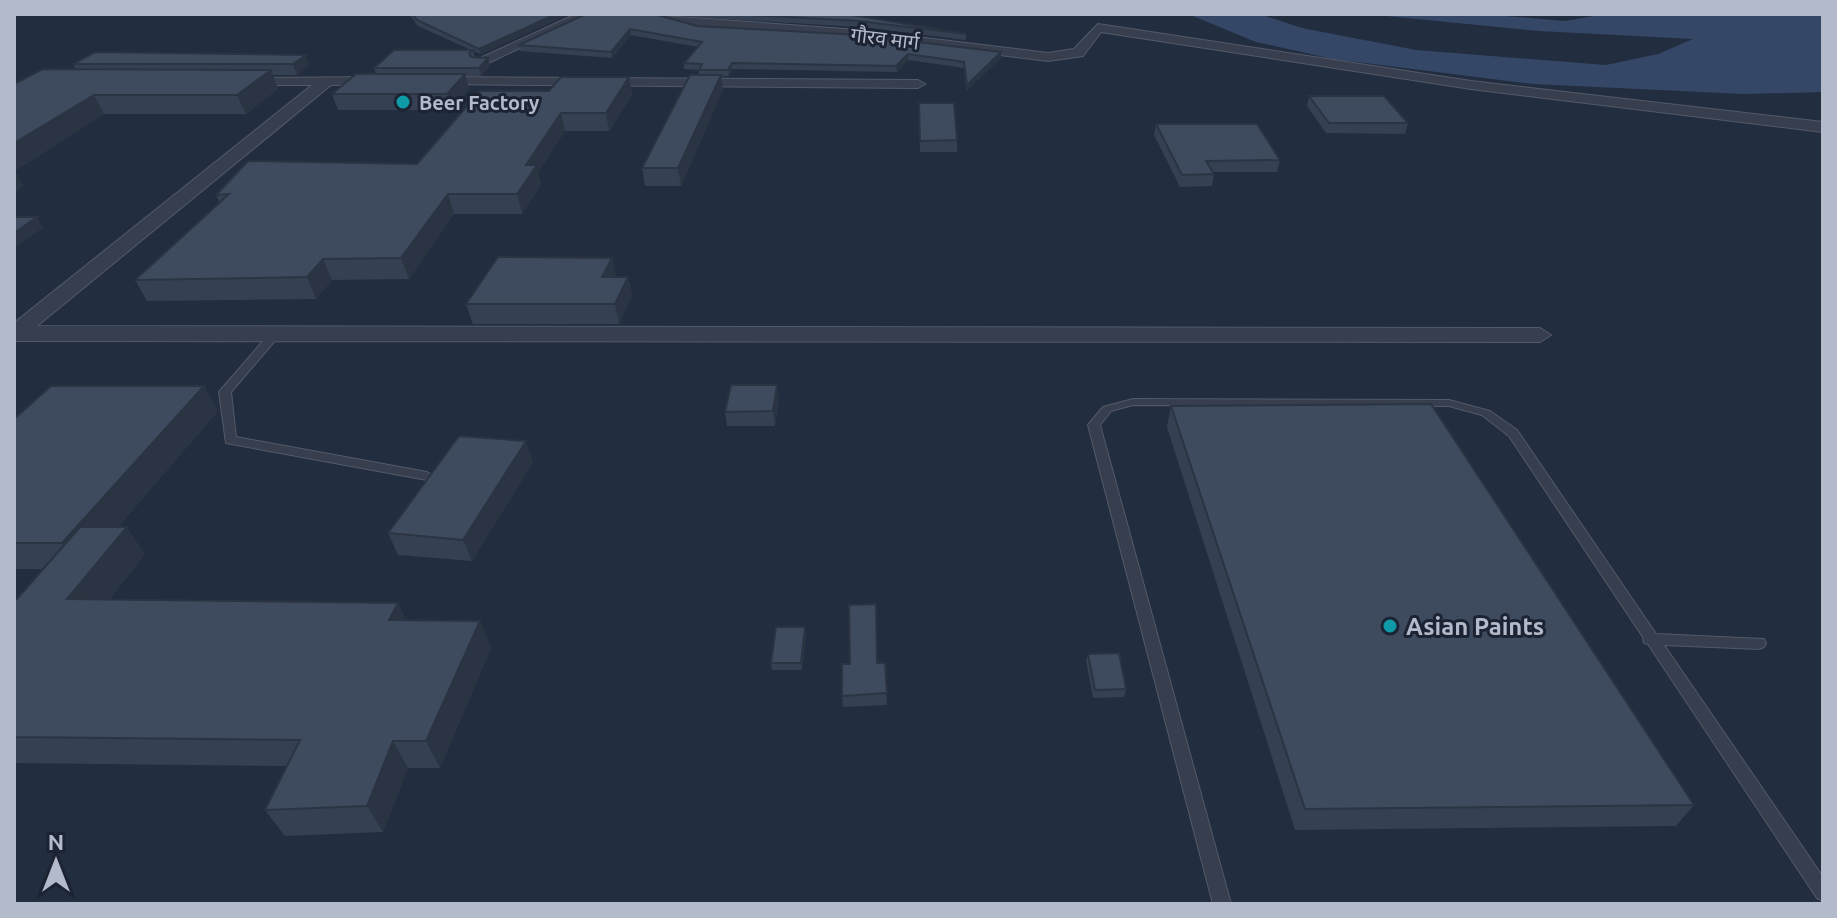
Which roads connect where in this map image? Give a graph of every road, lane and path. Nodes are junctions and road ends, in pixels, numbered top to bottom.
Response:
1 (586, 14) edge
2 (644, 14) edge
3 (481, 61) edge
4 (218, 81) edge
5 (327, 81) junction
6 (391, 81) edge
7 (423, 81) edge
8 (918, 84) dead end
9 (1823, 127) edge
10 (14, 334) edge
11 (275, 334) junction
12 (1540, 335) dead end
13 (427, 476) edge
14 (1649, 639) junction
15 (1759, 643) dead end
16 (1823, 892) edge
17 (1222, 904) edge

1 - 3 street
2 - 9 street, गौरव मार्ग
4 - 5 street
5 - 6 street
5 - 10 street
7 - 8 street
10 - 11 street
11 - 12 street
11 - 13 lane
14 - 15 lane
14 - 16 lane
14 - 17 lane

